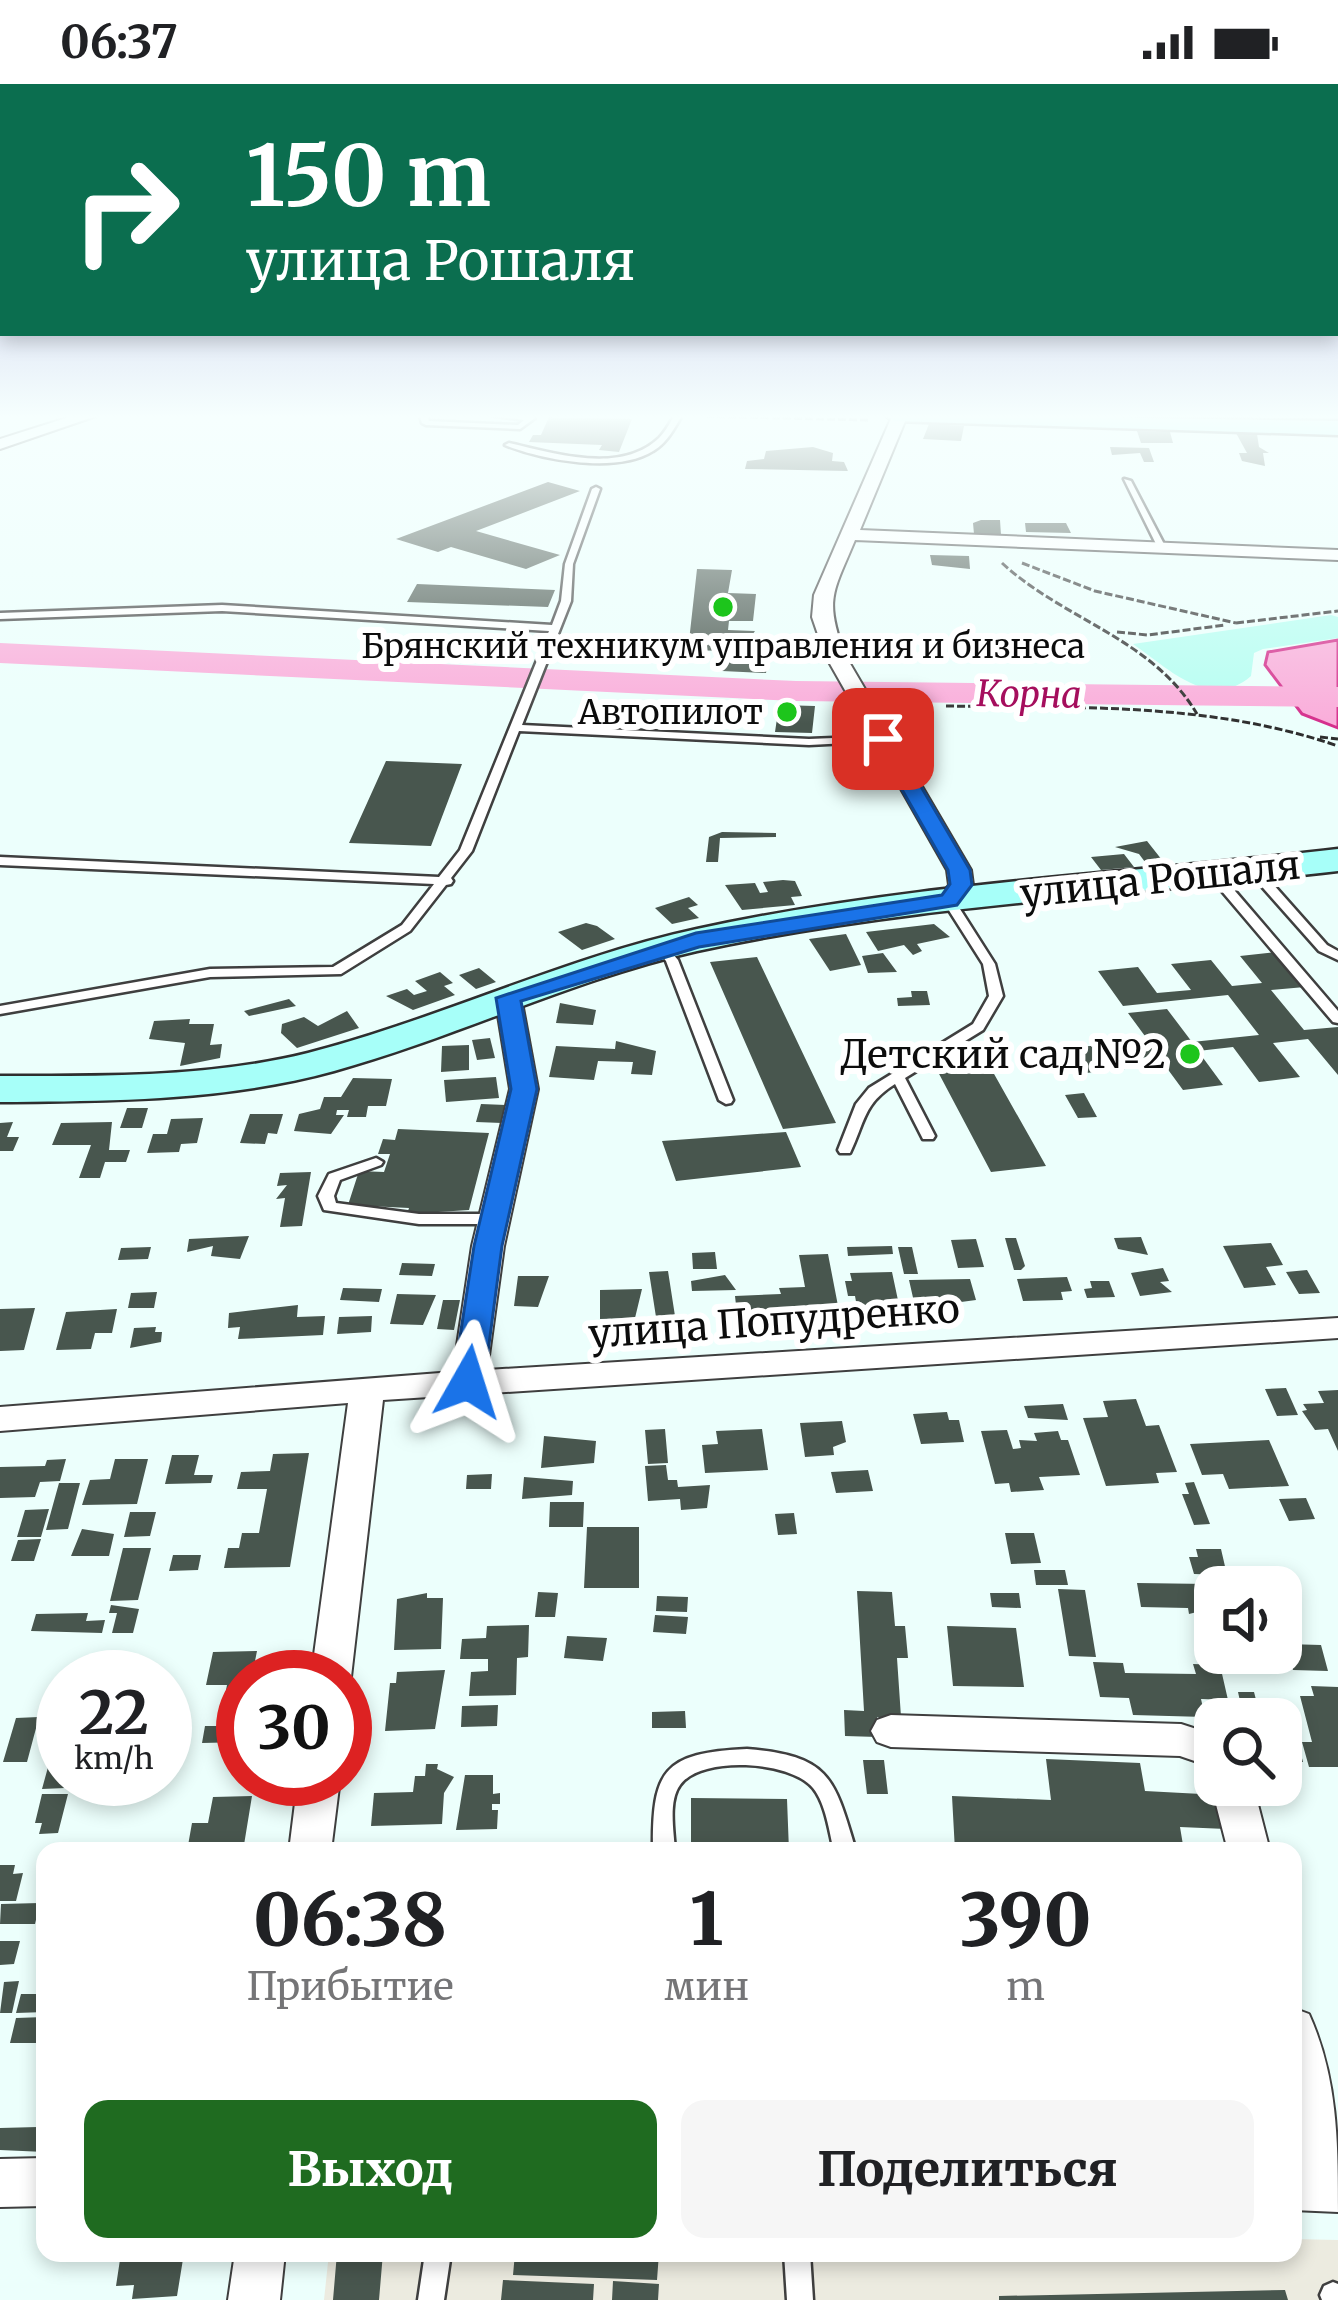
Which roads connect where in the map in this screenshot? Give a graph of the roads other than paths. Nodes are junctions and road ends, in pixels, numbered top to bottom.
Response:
1 (586, 517) edge
2 (856, 517) edge
3 (1146, 517) edge
4 (850, 535) junction
5 (1162, 548) junction
6 (1338, 555) edge
7 (0, 616) edge
8 (552, 628) junction
9 (515, 728) junction
10 (883, 739) junction
11 (1338, 860) edge
12 (0, 861) edge
13 (1253, 869) junction
14 (1213, 873) junction
15 (448, 881) junction
16 (954, 885) junction
17 (661, 948) junction
18 (1338, 956) edge
19 (508, 998) junction
20 (0, 1010) edge
21 (1338, 1019) edge
22 (897, 1075) junction
23 (0, 1089) edge
24 (725, 1100) dead end
25 (928, 1136) dead end
26 (845, 1150) dead end
27 (376, 1162) dead end
28 (494, 1219) junction
29 (1338, 1328) edge
30 (468, 1382) junction
31 (368, 1390) junction
32 (0, 1419) edge
33 (335, 1650) edge
34 (891, 1731) dead end
35 (1194, 1744) edge
36 (316, 1806) edge
37 (1237, 1806) edge
38 (311, 1842) edge
39 (664, 1842) edge
40 (841, 1842) edge
41 (1247, 1842) edge
42 (1302, 2080) edge
43 (36, 2182) edge
44 (0, 2183) edge
45 (1321, 2187) edge
46 (259, 2262) edge
47 (437, 2262) edge
48 (798, 2262) edge
49 (254, 2300) edge
50 (431, 2300) edge
51 (800, 2300) edge

1 - 8 lane
2 - 4 street
3 - 5 lane
4 - 5 street
4 - 10 street
5 - 6 street
7 - 8 lane
8 - 9 lane
9 - 10 lane
9 - 15 lane
10 - 16 street
11 - 13 main road, улица Рошаля
12 - 15 lane
13 - 14 main road, улица Рошаля
13 - 18 lane
14 - 16 main road, улица Рошаля
14 - 21 lane
15 - 20 lane
16 - 17 main road, улица Рошаля
16 - 22 lane
17 - 19 main road, улица Рошаля
17 - 24 lane
19 - 23 main road, улица Рошаля
19 - 28 street
22 - 25 lane
22 - 26 lane
27 - 28 lane
28 - 30 street
29 - 30 street, улица Попудренко
30 - 31 street, улица Попудренко
31 - 32 street, улица Попудренко
31 - 33 street
34 - 35 street
36 - 38 street
37 - 41 street
39 - 40 lane
42 - 45 street
43 - 44 street
46 - 49 street
47 - 50 lane
48 - 51 lane

